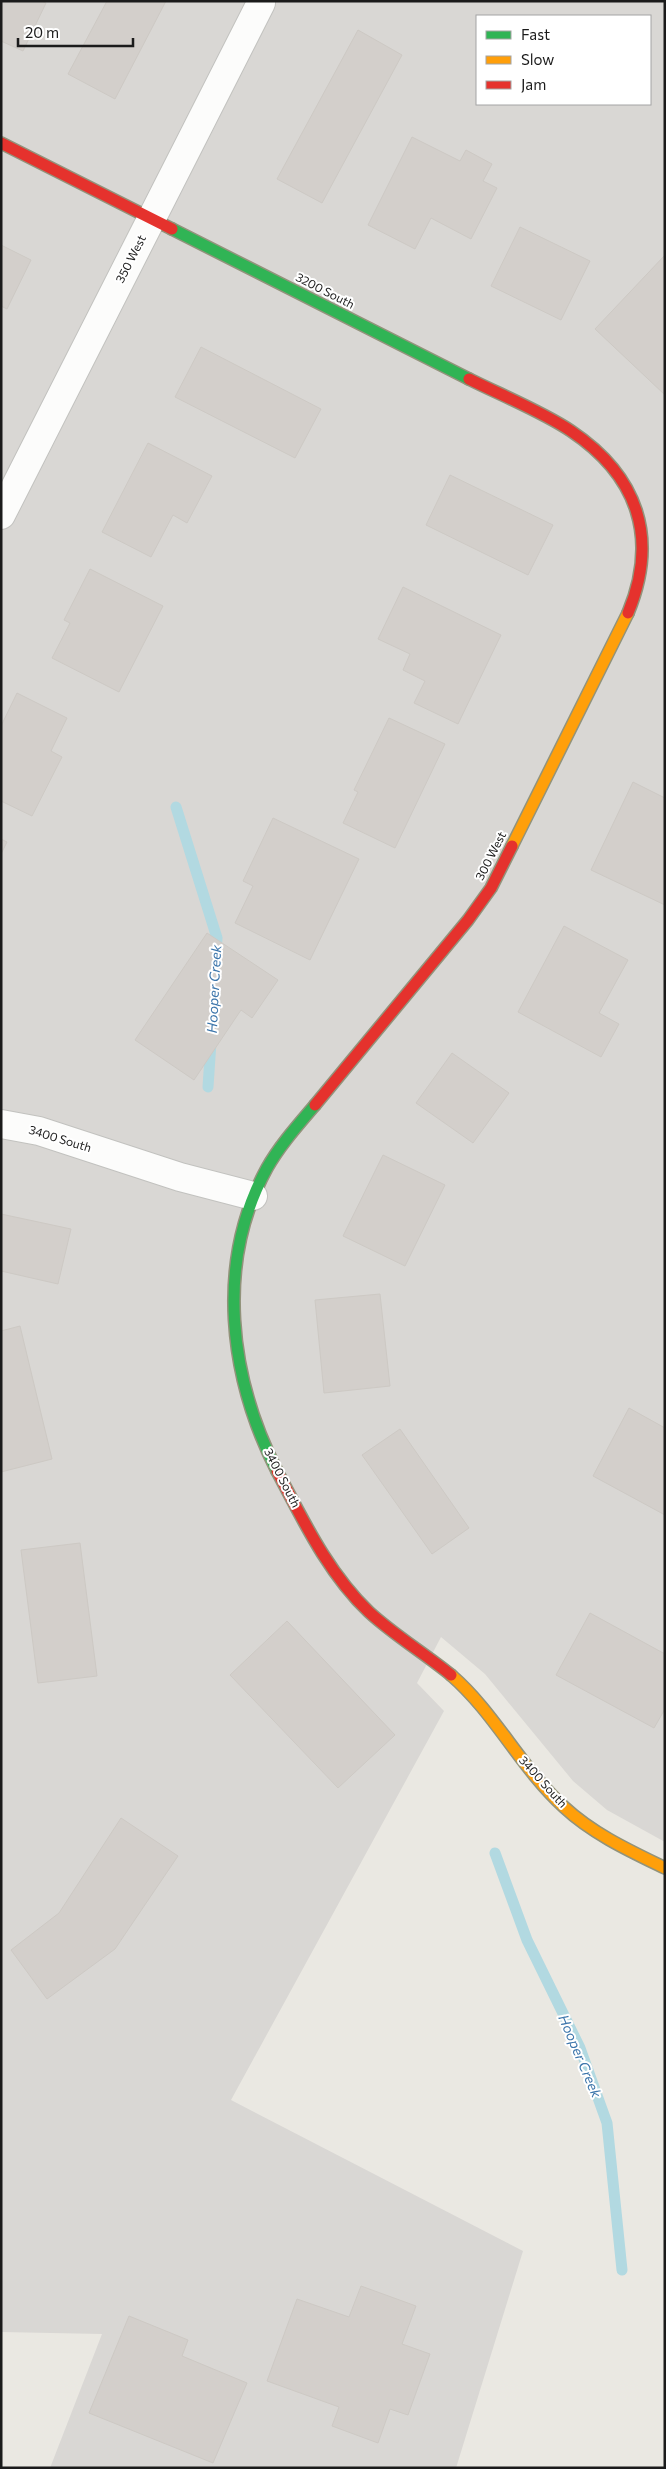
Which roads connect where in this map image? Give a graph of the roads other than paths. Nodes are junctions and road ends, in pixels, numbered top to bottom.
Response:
1 (261, 3) dead end
2 (1, 143) edge
3 (152, 218) junction
4 (624, 480) joint
5 (1, 516) edge
6 (1, 1124) edge
7 (253, 1196) junction
8 (665, 1868) edge

1 - 3 street, 350 West
2 - 3 street, 3200 South
3 - 4 street, 3200 South
3 - 5 street, 350 West
4 - 7 street, 300 West
6 - 7 street, 3400 South
7 - 8 street, 3400 South

